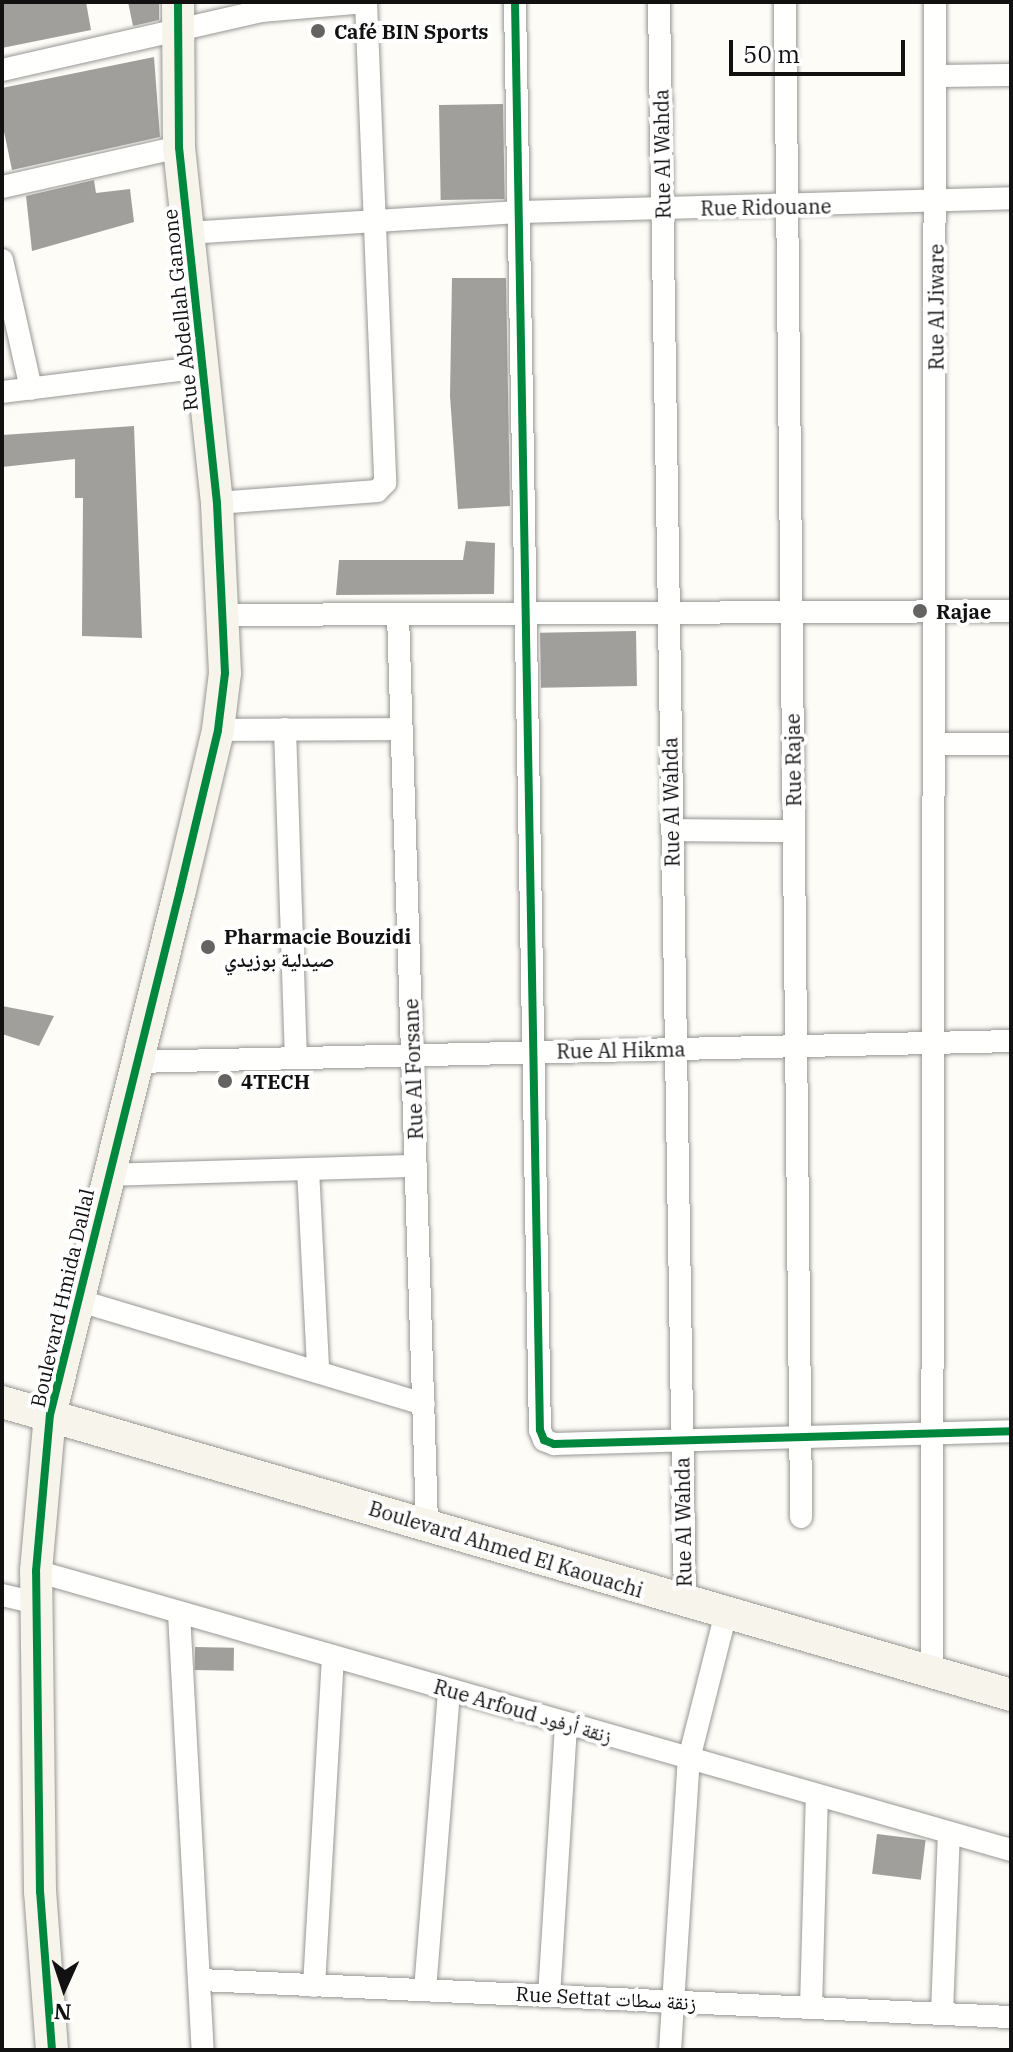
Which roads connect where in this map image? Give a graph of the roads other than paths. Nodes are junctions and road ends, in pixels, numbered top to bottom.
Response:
1 (515, 2) edge
2 (659, 2) edge
3 (785, 2) edge
4 (935, 2) edge
5 (180, 15) edge
6 (2, 70) edge
7 (1011, 75) edge
8 (936, 76) junction
9 (179, 147) junction
10 (2, 187) edge
11 (1011, 198) edge
12 (937, 201) junction
13 (663, 208) junction
14 (787, 208) junction
15 (523, 212) junction
16 (377, 219) junction
17 (186, 233) junction
18 (2, 260) edge
19 (203, 367) junction
20 (31, 389) junction
21 (2, 392) edge
22 (217, 503) junction
23 (1011, 611) edge
24 (791, 612) junction
25 (936, 612) junction
26 (527, 614) junction
27 (668, 614) junction
28 (226, 615) junction
29 (398, 615) junction
30 (285, 729) junction
31 (402, 729) junction
32 (218, 730) junction
33 (936, 744) junction
34 (1011, 744) edge
35 (672, 830) junction
36 (793, 831) junction
37 (1011, 1041) edge
38 (934, 1043) junction
39 (796, 1046) junction
40 (675, 1049) junction
41 (537, 1052) junction
42 (413, 1055) junction
43 (296, 1058) junction
44 (135, 1062) junction
45 (416, 1166) junction
46 (308, 1169) junction
47 (107, 1175) junction
48 (77, 1300) junction
49 (318, 1369) junction
50 (2, 1402) edge
51 (424, 1404) junction
52 (50, 1415) junction
53 (1011, 1431) edge
54 (935, 1433) junction
55 (799, 1437) junction
56 (681, 1440) junction
57 (801, 1517) dead end
58 (427, 1524) junction
59 (36, 1571) junction
60 (2, 1595) edge
61 (685, 1602) junction
62 (36, 1603) junction
63 (179, 1613) junction
64 (726, 1613) junction
65 (333, 1657) junction
66 (932, 1671) junction
67 (449, 1690) junction
68 (1011, 1695) edge
69 (566, 1724) junction
70 (689, 1759) junction
71 (817, 1795) junction
72 (949, 1833) junction
73 (1011, 1850) edge
74 (201, 1980) junction
75 (314, 1986) junction
76 (425, 1990) junction
77 (549, 1996) junction
78 (672, 2001) junction
79 (811, 2007) junction
80 (942, 2013) junction
81 (1011, 2017) edge
82 (52, 2050) edge
83 (203, 2050) edge
84 (670, 2050) edge

1 - 15 street
2 - 13 street, Rue Al Wahda
3 - 14 street, Rue Rajae
4 - 8 street, Rue Al Jiware
5 - 6 street
5 - 9 street, Rue Abdellah Ganone
5 - 16 street
7 - 8 street
8 - 12 street, Rue Al Jiware
9 - 10 street
9 - 17 street, Rue Abdellah Ganone
11 - 12 street, Rue Ridouane
12 - 14 street, Rue Ridouane
12 - 25 street, Rue Al Jiware
13 - 14 street, Rue Ridouane
13 - 15 street, Rue Ridouane
13 - 27 street, Rue Al Wahda
14 - 24 street, Rue Rajae
15 - 16 street, Rue Ridouane
15 - 26 street
16 - 17 street, Rue Ridouane
16 - 22 street
17 - 19 street, Rue Abdellah Ganone
18 - 20 street
19 - 20 street
19 - 22 street, Rue Abdellah Ganone
20 - 21 street
22 - 28 street, Rue Abdellah Ganone
23 - 25 street
24 - 25 street
24 - 27 street
24 - 36 street, Rue Rajae
25 - 33 street, Rue Al Jiware
26 - 27 street
26 - 29 street
26 - 41 street
27 - 35 street, Rue Al Wahda
28 - 29 street
28 - 32 street, Boulevard Hmida Dallal
29 - 31 street, Rue Al Forsane
30 - 31 street
30 - 32 street
30 - 43 street
31 - 42 street, Rue Al Forsane
32 - 44 street, Boulevard Hmida Dallal
33 - 34 street
33 - 38 street, Rue Al Jiware
35 - 36 street
35 - 40 street, Rue Al Wahda
36 - 39 street, Rue Rajae
37 - 38 street, Rue Al Hikma
38 - 39 street, Rue Al Hikma
38 - 54 street, Rue Al Jiware
39 - 40 street, Rue Al Hikma
39 - 55 street, Rue Rajae
40 - 41 street, Rue Al Hikma
40 - 56 street, Rue Al Wahda
41 - 42 street, Rue Al Hikma
41 - 56 street
42 - 43 street, Rue Al Hikma
42 - 45 street, Rue Al Forsane
43 - 44 street, Rue Al Hikma
44 - 47 street, Boulevard Hmida Dallal
45 - 46 street
45 - 51 street, Rue Al Forsane
46 - 47 street
46 - 49 street
47 - 48 street, Boulevard Hmida Dallal
48 - 49 street
48 - 52 street, Boulevard Hmida Dallal
49 - 51 street
50 - 52 street, Boulevard Ahmed El Kaouachi
51 - 58 street, Rue Al Forsane
52 - 58 street, Boulevard Ahmed El Kaouachi
52 - 59 street, Boulevard Hmida Dallal
53 - 54 street
54 - 55 street
54 - 66 street, Rue Al Jiware
55 - 56 street
55 - 57 street, Rue Rajae
56 - 61 street, Rue Al Wahda
58 - 61 street, Boulevard Ahmed El Kaouachi
59 - 62 street, Boulevard Hmida Dallal
59 - 63 street, Rue Arfoud زنقة أرفود
60 - 62 street
61 - 64 street, Boulevard Ahmed El Kaouachi
62 - 82 street, Boulevard Hmida Dallal
63 - 65 street, Rue Arfoud زنقة أرفود
63 - 74 street
64 - 66 street, Boulevard Ahmed El Kaouachi
64 - 70 street
65 - 67 street, Rue Arfoud زنقة أرفود
65 - 75 street
66 - 68 street, Boulevard Ahmed El Kaouachi
67 - 69 street, Rue Arfoud زنقة أرفود
67 - 76 street
69 - 70 street, Rue Arfoud زنقة أرفود
69 - 77 street
70 - 71 street, Rue Arfoud زنقة أرفود
70 - 78 street
71 - 72 street, Rue Arfoud زنقة أرفود
71 - 79 street
72 - 73 street, Rue Arfoud زنقة أرفود
72 - 80 street
74 - 75 street, Rue Settat زنقة سطات
74 - 83 street
75 - 76 street, Rue Settat زنقة سطات
76 - 77 street, Rue Settat زنقة سطات
77 - 78 street, Rue Settat زنقة سطات
78 - 79 street, Rue Settat زنقة سطات
78 - 84 street
79 - 80 street, Rue Settat زنقة سطات
80 - 81 street, Rue Settat زنقة سطات

